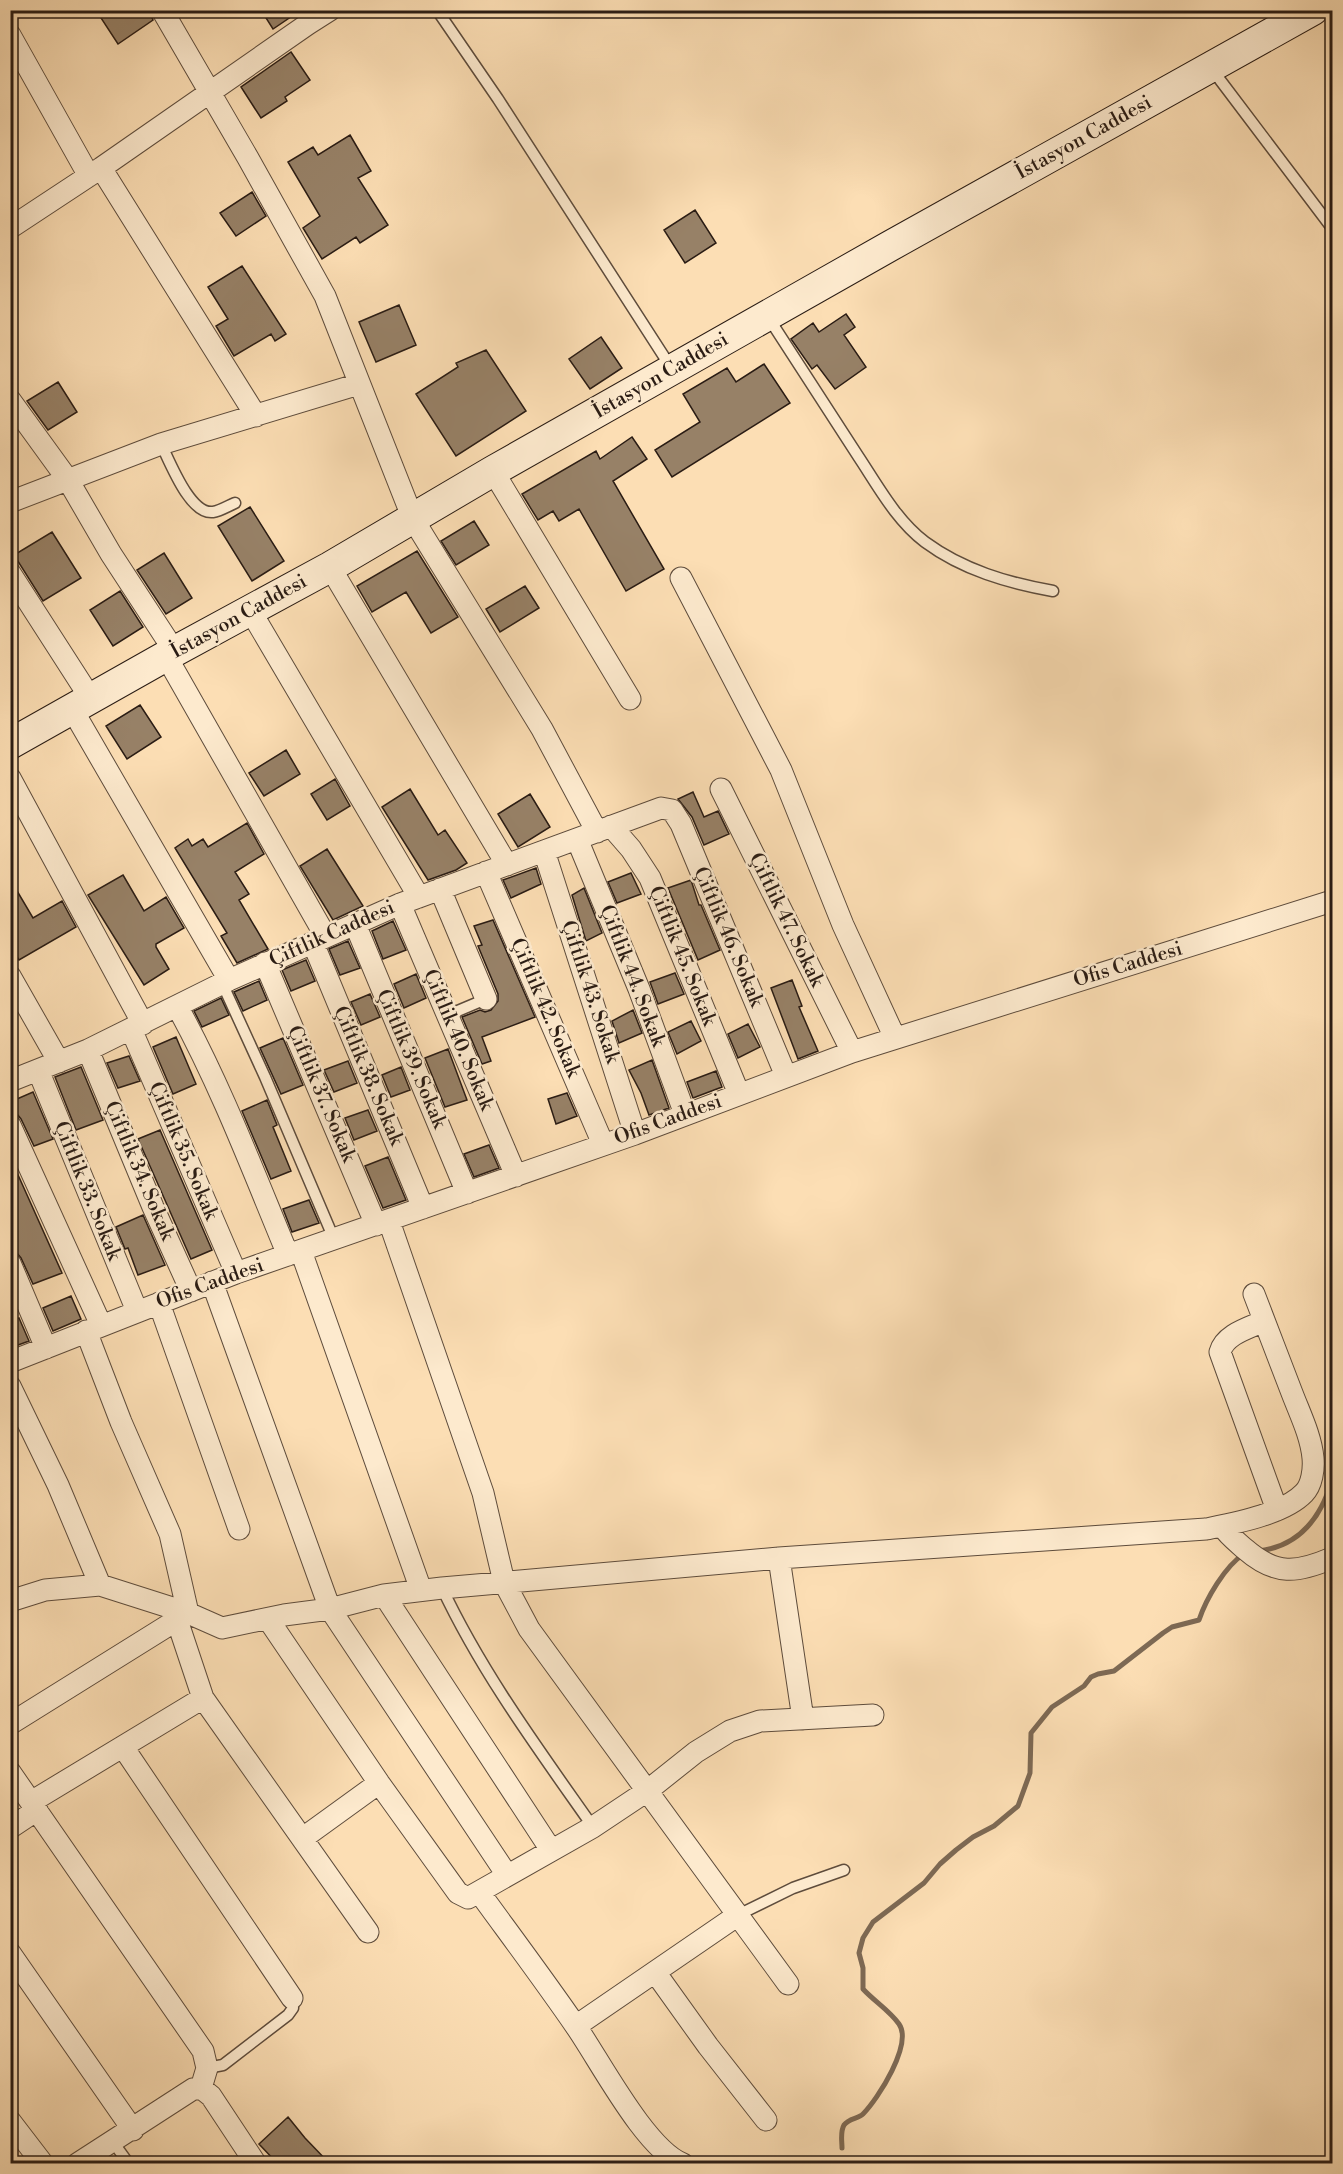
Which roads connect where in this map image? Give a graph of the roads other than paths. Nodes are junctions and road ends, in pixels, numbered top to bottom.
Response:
1 (162, 10) edge
2 (330, 10) edge
3 (437, 10) edge
4 (1312, 10) edge
5 (10, 35) edge
6 (1210, 67) junction
7 (209, 94) junction
8 (95, 172) junction
9 (10, 228) edge
10 (1332, 228) edge
11 (767, 315) junction
12 (673, 369) junction
13 (359, 384) junction
14 (10, 400) edge
15 (256, 416) junction
16 (161, 444) junction
17 (493, 471) junction
18 (68, 480) junction
19 (10, 502) edge
20 (235, 503) dead end
21 (413, 519) junction
22 (330, 567) junction
23 (10, 573) edge
24 (681, 579) dead end
25 (1053, 591) dead end
26 (250, 610) junction
27 (170, 654) junction
28 (630, 699) dead end
29 (82, 704) junction
30 (10, 744) edge
31 (10, 778) edge
32 (721, 789) dead end
33 (661, 808) joint
34 (595, 832) junction
35 (544, 851) junction
36 (507, 865) junction
37 (486, 872) junction
38 (440, 889) junction
39 (409, 901) junction
40 (1332, 901) edge
41 (355, 924) junction
42 (319, 940) junction
43 (266, 963) junction
44 (10, 976) edge
45 (225, 982) junction
46 (486, 999) joint
47 (177, 1006) junction
48 (448, 1015) junction
49 (137, 1026) junction
50 (895, 1038) junction
51 (88, 1050) junction
52 (852, 1052) junction
53 (59, 1062) junction
54 (38, 1070) junction
55 (786, 1076) junction
56 (10, 1081) edge
57 (739, 1094) junction
58 (685, 1114) junction
59 (10, 1125) edge
60 (635, 1134) junction
61 (603, 1144) junction
62 (516, 1176) junction
63 (467, 1193) junction
64 (423, 1208) junction
65 (382, 1223) junction
66 (334, 1239) junction
67 (294, 1253) junction
68 (10, 1263) edge
69 (236, 1273) junction
70 (212, 1282) junction
71 (191, 1291) junction
72 (1254, 1294) dead end
73 (159, 1303) junction
74 (137, 1311) junction
75 (1264, 1321) junction
76 (94, 1328) junction
77 (46, 1348) junction
78 (10, 1362) edge
79 (10, 1386) edge
80 (1277, 1510) junction
81 (1222, 1526) junction
82 (238, 1529) dead end
83 (779, 1558) junction
84 (1332, 1558) edge
85 (504, 1582) junction
86 (100, 1585) junction
87 (432, 1589) junction
88 (384, 1595) junction
89 (10, 1601) edge
90 (330, 1609) junction
91 (183, 1616) junction
92 (268, 1619) junction
93 (203, 1698) junction
94 (873, 1715) dead end
95 (803, 1719) junction
96 (10, 1724) edge
97 (123, 1747) junction
98 (10, 1772) edge
99 (379, 1783) junction
100 (646, 1791) junction
101 (34, 1806) junction
102 (593, 1827) junction
103 (10, 1828) edge
104 (303, 1838) junction
105 (551, 1851) junction
106 (844, 1870) dead end
107 (507, 1875) junction
108 (479, 1892) junction
109 (738, 1915) junction
110 (368, 1932) dead end
111 (10, 1953) edge
112 (655, 1972) junction
113 (788, 1984) dead end
114 (292, 1998) joint
115 (576, 2026) junction
116 (207, 2068) junction
117 (201, 2088) junction
118 (766, 2120) dead end
119 (10, 2121) edge
120 (133, 2130) junction
121 (113, 2142) junction
122 (43, 2163) edge
123 (77, 2163) edge
124 (129, 2163) edge
125 (256, 2163) edge
126 (683, 2163) edge

1 - 7 street
2 - 7 street
3 - 12 lane
4 - 6 main road, İstasyon Caddesi
5 - 8 street
6 - 10 lane
6 - 11 main road, İstasyon Caddesi
7 - 8 street
7 - 13 street
8 - 9 street
8 - 15 street
11 - 12 main road, İstasyon Caddesi
11 - 25 lane
12 - 17 main road, İstasyon Caddesi
13 - 15 street
13 - 21 street
14 - 18 street, Çiftlik 38. Sokak
15 - 16 street
16 - 18 street
16 - 20 lane
17 - 21 main road, İstasyon Caddesi
17 - 28 street
18 - 19 street
18 - 27 street, Çiftlik 38. Sokak
21 - 22 main road, İstasyon Caddesi
21 - 34 street
22 - 26 main road, İstasyon Caddesi
22 - 36 street
23 - 29 street
24 - 50 street
26 - 27 main road, İstasyon Caddesi
26 - 39 street, Çiftlik 40. Sokak
27 - 29 main road, İstasyon Caddesi
27 - 42 street, Çiftlik 38. Sokak
29 - 30 main road, İstasyon Caddesi
29 - 45 street
31 - 49 street, Çiftlik 35. Sokak
32 - 52 street, Çiftlik 47. Sokak
33 - 34 street, Çiftlik Caddesi
33 - 55 street, Çiftlik 46. Sokak
34 - 35 street, Çiftlik Caddesi
34 - 57 street, Çiftlik 45. Sokak
34 - 58 street, Çiftlik 44. Sokak
35 - 36 street, Çiftlik Caddesi
35 - 60 street, Çiftlik 43. Sokak
36 - 37 street, Çiftlik Caddesi
37 - 38 street, Çiftlik Caddesi
37 - 61 street, Çiftlik 42. Sokak
38 - 39 street, Çiftlik Caddesi
38 - 46 street
39 - 41 street, Çiftlik Caddesi
39 - 48 street, Çiftlik 40. Sokak
40 - 50 street, Ofis Caddesi
41 - 42 street, Çiftlik Caddesi
41 - 63 street, Çiftlik 39. Sokak
42 - 43 street, Çiftlik Caddesi
42 - 64 street, Çiftlik 38. Sokak
43 - 45 street, Çiftlik Caddesi
43 - 65 street, Çiftlik 37. Sokak
44 - 53 street
45 - 47 street, Çiftlik Caddesi
45 - 66 lane
46 - 48 lane
47 - 49 street, Çiftlik Caddesi
47 - 67 street
48 - 62 street, Çiftlik 40. Sokak
49 - 51 street, Çiftlik Caddesi
49 - 69 street, Çiftlik 35. Sokak
50 - 52 street, Ofis Caddesi
51 - 53 street, Çiftlik Caddesi
51 - 71 street, Çiftlik 34. Sokak
52 - 55 street, Ofis Caddesi
53 - 54 street, Çiftlik Caddesi
54 - 56 street, Çiftlik Caddesi
54 - 74 street, Çiftlik 33. Sokak
55 - 57 street, Ofis Caddesi
57 - 58 street, Ofis Caddesi
58 - 60 street, Ofis Caddesi
59 - 76 street
60 - 61 street, Ofis Caddesi
61 - 62 street, Ofis Caddesi
62 - 63 street, Ofis Caddesi
63 - 64 street, Ofis Caddesi
64 - 65 street, Ofis Caddesi
65 - 66 street, Ofis Caddesi
65 - 85 street, Çiftlik 37. Sokak
66 - 67 street, Ofis Caddesi
67 - 69 street, Ofis Caddesi
67 - 87 street
68 - 77 street
69 - 70 street, Ofis Caddesi
70 - 71 street, Ofis Caddesi
70 - 90 street
71 - 73 street, Ofis Caddesi
72 - 75 street
73 - 74 street, Ofis Caddesi
73 - 82 street
74 - 76 street, Ofis Caddesi
75 - 80 street
75 - 80 street
76 - 77 street, Ofis Caddesi
76 - 91 street
77 - 78 street, Ofis Caddesi
79 - 86 street
80 - 81 street
81 - 83 street
81 - 84 street
83 - 85 street
83 - 95 street
85 - 87 street
85 - 100 street, Çiftlik 37. Sokak
86 - 89 street
86 - 91 street
87 - 88 street
87 - 102 lane
88 - 90 street
88 - 105 street
90 - 92 street
90 - 107 street
91 - 92 street
91 - 93 street
91 - 96 street
92 - 99 street
93 - 97 street
93 - 104 street
94 - 95 street
95 - 100 street
97 - 101 street
97 - 114 street
98 - 101 street
99 - 104 street
99 - 108 street
100 - 102 street
100 - 109 street, Çiftlik 37. Sokak
101 - 103 street
101 - 116 street
102 - 105 street
104 - 110 street
105 - 107 street
106 - 109 lane
107 - 108 street
108 - 115 street
109 - 112 street
109 - 113 street, Çiftlik 37. Sokak
111 - 120 street
112 - 115 street
112 - 118 street
114 - 116 lane
115 - 126 street
116 - 117 street
117 - 120 street
117 - 125 street
119 - 122 street
120 - 121 street
121 - 123 street
121 - 124 lane

